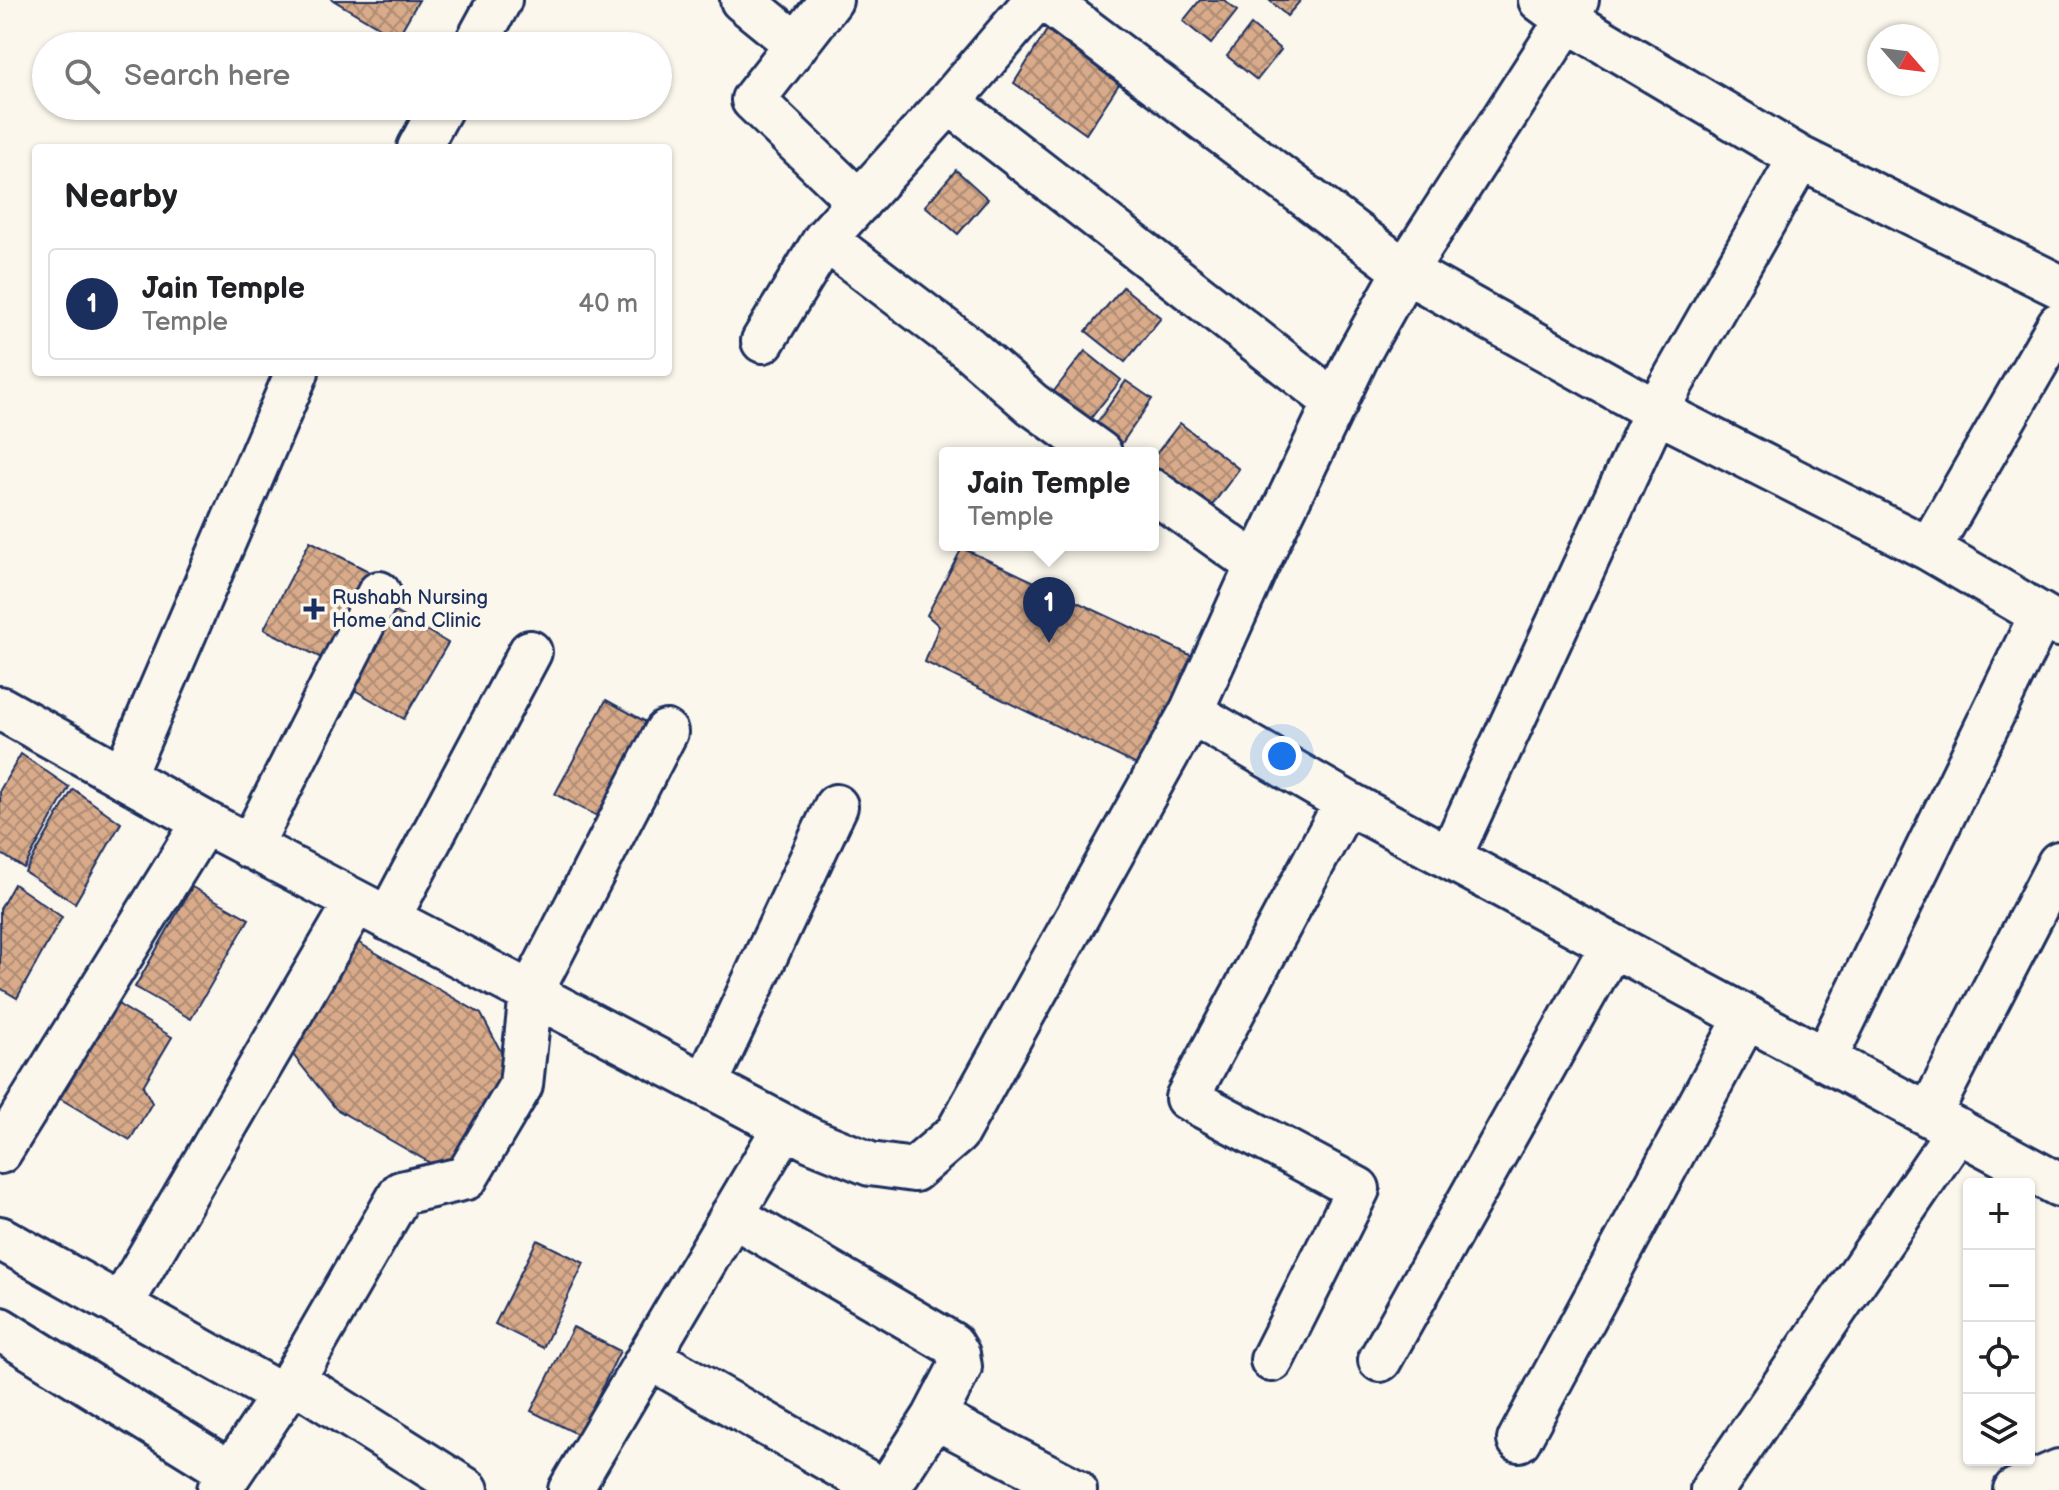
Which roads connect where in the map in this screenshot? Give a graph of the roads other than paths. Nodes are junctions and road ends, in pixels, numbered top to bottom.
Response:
1 (500, 0) edge
2 (742, 0) edge
3 (831, 0) edge
4 (1036, 0) edge
5 (1046, 0) edge
6 (1561, 7) edge
7 (483, 32) edge
8 (796, 44) junction
9 (949, 102) junction
10 (434, 120) edge
11 (421, 144) edge
12 (1800, 158) junction
13 (859, 202) junction
14 (825, 239) junction
15 (1405, 271) junction
16 (2059, 286) edge
17 (2059, 324) edge
18 (763, 341) dead end
19 (295, 376) edge
20 (1336, 403) junction
21 (1656, 411) junction
22 (1092, 447) edge
23 (1159, 495) edge
24 (1929, 549) junction
25 (1257, 565) junction
26 (379, 593) dead end
27 (2050, 620) edge
28 (530, 652) dead end
29 (0, 708) edge
30 (1191, 712) junction
31 (666, 732) dead end
32 (123, 777) junction
33 (1346, 802) junction
34 (836, 806) dead end
35 (204, 822) junction
36 (250, 847) junction
37 (1450, 857) junction
38 (2059, 863) edge
39 (372, 910) junction
40 (1612, 945) junction
41 (531, 993) junction
42 (1746, 1018) junction
43 (1825, 1059) junction
44 (706, 1084) junction
45 (1943, 1123) junction
46 (785, 1126) junction
47 (0, 1152) edge
48 (2059, 1185) edge
49 (732, 1215) junction
50 (0, 1238) edge
51 (121, 1305) junction
52 (0, 1329) edge
53 (649, 1357) junction
54 (1272, 1360) dead end
55 (1380, 1360) dead end
56 (287, 1388) junction
57 (934, 1417) junction
58 (1519, 1440) dead end
59 (2059, 1471) edge
60 (412, 1476) edge
61 (224, 1481) edge
62 (1064, 1488) edge
63 (467, 1490) edge
64 (570, 1490) edge
65 (884, 1490) edge
66 (1712, 1490) edge
67 (2015, 1490) edge

1 - 7 street
2 - 8 street
3 - 8 street
4 - 9 street
5 - 15 street
6 - 12 street
6 - 15 street
8 - 13 street
9 - 13 street
9 - 20 street
10 - 11 street
12 - 16 street
12 - 21 street
13 - 14 street
14 - 18 street
14 - 22 street
15 - 20 street
15 - 21 street
17 - 24 street
19 - 32 street
20 - 25 street
21 - 24 street
21 - 37 street
23 - 25 street
24 - 27 street
25 - 30 street
26 - 36 street
27 - 43 street
28 - 39 street
29 - 32 street
30 - 33 street
30 - 46 street
31 - 41 street
32 - 35 street
33 - 37 street
33 - 54 street
34 - 44 street
35 - 36 street
35 - 47 street
36 - 39 street
37 - 40 street
38 - 45 street
39 - 41 street
39 - 51 street
40 - 42 street
40 - 55 street
41 - 44 street
41 - 56 street
42 - 43 street
42 - 58 street
43 - 45 street
44 - 46 street
45 - 48 street
45 - 66 street
46 - 49 street
49 - 53 street
49 - 57 street
50 - 51 street
51 - 56 street
52 - 61 street
53 - 64 street
53 - 65 street
56 - 60 street
56 - 61 street
57 - 62 street
57 - 65 street
59 - 67 street
60 - 63 street

